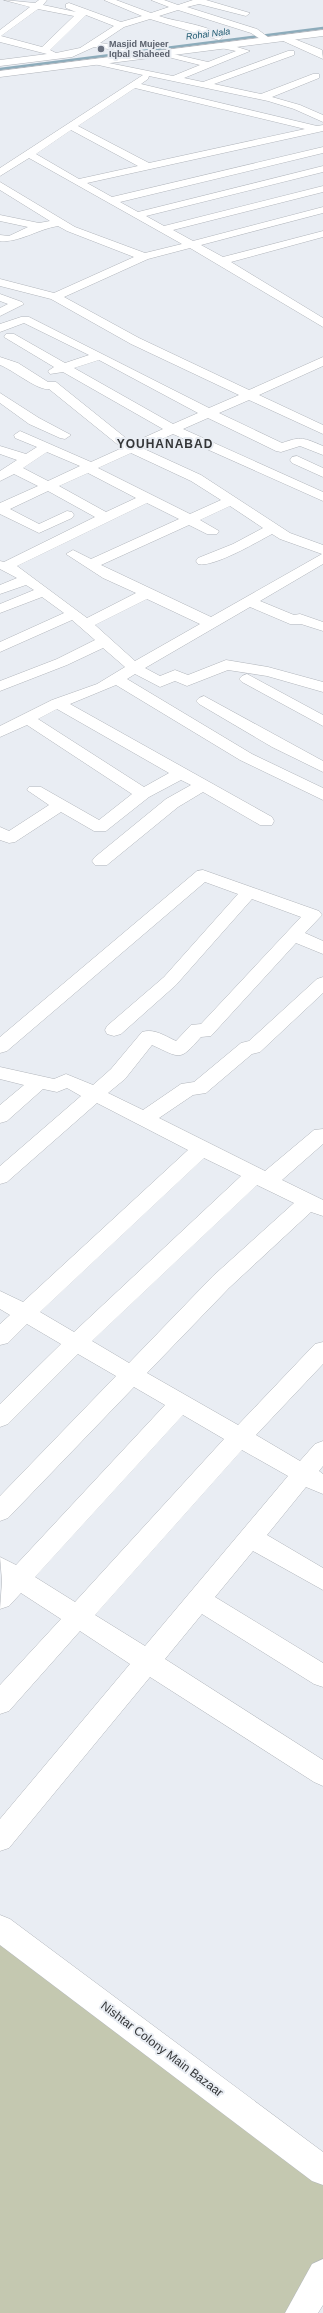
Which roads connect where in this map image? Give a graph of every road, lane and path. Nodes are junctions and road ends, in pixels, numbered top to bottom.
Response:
1 (8, 0) edge
2 (44, 0) edge
3 (54, 0) edge
4 (108, 0) edge
5 (200, 0) edge
6 (159, 2) edge
7 (33, 7) junction
8 (177, 8) junction
9 (136, 11) junction
10 (8, 12) dead end
11 (83, 13) junction
12 (246, 13) dead end
13 (24, 15) junction
14 (152, 16) junction
15 (0, 24) edge
16 (121, 25) junction
17 (10, 27) junction
18 (323, 33) edge
19 (0, 34) edge
20 (264, 38) junction
21 (284, 38) junction
22 (0, 39) edge
23 (222, 41) junction
24 (92, 44) junction
25 (43, 51) junction
26 (163, 53) junction
27 (291, 53) dead end
28 (322, 53) edge
29 (127, 55) junction
30 (0, 57) edge
31 (61, 57) junction
32 (17, 61) junction
33 (97, 62) junction
34 (0, 63) edge
35 (69, 65) junction
36 (209, 65) junction
37 (0, 74) edge
38 (150, 74) junction
39 (316, 76) dead end
40 (173, 79) junction
41 (134, 85) junction
42 (203, 85) junction
43 (262, 97) junction
44 (323, 119) edge
45 (72, 127) junction
46 (321, 129) edge
47 (203, 145) dead end
48 (323, 150) edge
49 (217, 151) junction
50 (29, 154) junction
51 (148, 167) junction
52 (251, 167) junction
53 (323, 169) edge
54 (0, 173) edge
55 (276, 181) junction
56 (78, 182) junction
57 (0, 186) edge
58 (323, 189) edge
59 (302, 194) junction
60 (0, 199) edge
61 (110, 201) junction
62 (32, 205) junction
63 (323, 205) edge
64 (323, 210) edge
65 (137, 215) junction
66 (0, 218) edge
67 (60, 222) junction
68 (39, 226) junction
69 (164, 229) junction
70 (321, 235) edge
71 (0, 238) edge
72 (191, 245) junction
73 (144, 257) junction
74 (222, 261) junction
75 (0, 282) edge
76 (0, 297) edge
77 (55, 297) junction
78 (0, 312) edge
79 (317, 315) edge
80 (323, 323) edge
81 (0, 328) edge
82 (10, 337) dead end
83 (100, 356) junction
84 (0, 361) edge
85 (323, 361) edge
86 (16, 368) junction
87 (62, 368) junction
88 (0, 376) edge
89 (33, 378) junction
90 (245, 395) junction
91 (0, 396) edge
92 (208, 413) junction
93 (172, 429) junction
94 (323, 430) edge
95 (20, 435) dead end
96 (66, 436) dead end
97 (47, 446) junction
98 (130, 448) junction
99 (0, 450) edge
100 (323, 451) edge
101 (28, 459) junction
102 (297, 460) dead end
103 (88, 466) junction
104 (14, 468) junction
105 (323, 473) edge
106 (0, 477) edge
107 (45, 486) junction
108 (323, 497) edge
109 (147, 498) junction
110 (231, 501) junction
111 (0, 508) edge
112 (67, 515) dead end
113 (106, 517) junction
114 (189, 519) junction
115 (273, 528) junction
116 (212, 531) dead end
117 (323, 533) edge
118 (304, 543) junction
119 (323, 550) edge
120 (73, 554) dead end
121 (323, 558) edge
122 (202, 561) dead end
123 (90, 564) junction
124 (4, 568) edge
125 (28, 579) junction
126 (0, 590) edge
127 (44, 591) junction
128 (148, 593) junction
129 (249, 601) junction
130 (0, 609) edge
131 (80, 619) junction
132 (211, 623) junction
133 (323, 627) edge
134 (104, 641) junction
135 (0, 648) edge
136 (134, 668) junction
137 (116, 679) junction
138 (246, 679) dead end
139 (0, 686) edge
140 (323, 687) edge
141 (204, 701) dead end
142 (57, 703) junction
143 (27, 718) junction
144 (323, 721) edge
145 (0, 732) edge
146 (323, 767) edge
147 (180, 774) junction
148 (201, 786) junction
149 (35, 790) dead end
150 (143, 794) junction
151 (323, 795) edge
152 (61, 805) junction
153 (266, 821) dead end
154 (0, 832) edge
155 (100, 861) dead end
156 (249, 892) junction
157 (318, 911) edge
158 (293, 936) junction
159 (323, 948) edge
160 (323, 983) edge
161 (114, 1030) dead end
162 (0, 1047) edge
163 (0, 1073) edge
164 (39, 1082) junction
165 (93, 1094) junction
166 (0, 1116) edge
167 (144, 1119) junction
168 (322, 1134) edge
169 (202, 1148) junction
170 (0, 1177) edge
171 (261, 1178) junction
172 (318, 1204) edge
173 (0, 1299) edge
174 (26, 1313) junction
175 (0, 1337) edge
176 (76, 1343) junction
177 (323, 1350) edge
178 (132, 1375) junction
179 (180, 1403) junction
180 (0, 1418) edge
181 (240, 1437) junction
182 (323, 1450) edge
183 (302, 1473) junction
184 (323, 1485) edge
185 (0, 1511) edge
186 (250, 1537) junction
187 (9, 1573) edge
188 (323, 1580) edge
189 (0, 1599) edge
190 (198, 1599) junction
191 (78, 1617) junction
192 (146, 1662) junction
193 (323, 1676) edge
194 (0, 1703) edge
195 (323, 1774) edge
196 (0, 1839) edge
197 (0, 1928) edge
198 (323, 2170) edge
199 (323, 2275) edge
200 (301, 2313) edge

1 - 7 street
2 - 7 street
3 - 11 street
4 - 9 street
5 - 8 street
5 - 12 street
6 - 8 street
6 - 9 street
7 - 11 street
7 - 13 street
8 - 14 street
8 - 20 street
9 - 14 street
10 - 13 street
11 - 16 street
11 - 25 street
13 - 17 street
14 - 16 street
14 - 23 street
15 - 17 street
16 - 24 street
17 - 19 street
18 - 21 street
20 - 21 street
20 - 23 street
21 - 28 street
22 - 25 street
23 - 26 street
23 - 36 street
24 - 29 street
24 - 31 street
25 - 31 street
26 - 29 street
26 - 36 street
27 - 42 street
29 - 33 street
30 - 32 street
31 - 32 street
31 - 35 street
32 - 34 street
33 - 35 street
33 - 38 street
35 - 37 street
36 - 40 street
38 - 40 street
38 - 41 street
39 - 43 street
40 - 42 street
41 - 45 street
41 - 46 street
42 - 43 street
43 - 44 street
45 - 50 street
45 - 51 street
46 - 49 street
47 - 49 street
48 - 52 street
49 - 51 street
49 - 52 street
50 - 54 street
50 - 56 street
51 - 56 street
52 - 55 street
52 - 61 street
53 - 55 street
55 - 59 street
55 - 65 street
56 - 61 street
57 - 62 street
58 - 59 street
59 - 63 street
59 - 69 street
60 - 62 street
61 - 65 street
62 - 67 street
64 - 72 street
65 - 69 street
66 - 68 street
67 - 68 street
67 - 73 street
68 - 71 street
69 - 72 street
70 - 74 street
72 - 73 street
72 - 74 street
73 - 77 street
74 - 79 street
75 - 77 street
76 - 78 street
77 - 90 street
79 - 80 street
81 - 83 street
82 - 87 street
83 - 87 street
83 - 92 street
84 - 86 street
85 - 90 street
86 - 88 street
86 - 89 street
87 - 89 street
87 - 93 street
89 - 98 street
90 - 92 street
90 - 94 street
91 - 96 street
92 - 93 street
92 - 100 street
93 - 98 street
93 - 108 street
95 - 97 street
97 - 101 street
97 - 103 street
98 - 103 street
98 - 110 street
99 - 101 street
101 - 104 street
102 - 105 street
103 - 107 street
103 - 109 street
104 - 106 street
104 - 107 street
107 - 111 street
107 - 113 street
109 - 113 street
109 - 114 street
110 - 114 street
110 - 115 street
111 - 112 street
113 - 124 street
114 - 116 street
114 - 123 street
115 - 118 street
115 - 122 street
117 - 118 street
118 - 119 street
120 - 123 street
121 - 129 street
123 - 128 street
124 - 125 street
125 - 126 street
125 - 127 street
127 - 130 street
127 - 131 street
128 - 131 street
128 - 132 street
129 - 132 street
129 - 133 street
131 - 134 street
131 - 135 street
132 - 136 street
134 - 136 street
134 - 139 street
136 - 137 street
136 - 140 street
137 - 142 street
137 - 151 street
138 - 144 street
141 - 146 street
142 - 143 street
142 - 147 street
143 - 145 street
143 - 150 street
147 - 148 street
147 - 150 street
148 - 153 street
148 - 155 street
149 - 152 street
150 - 152 street
152 - 154 street
156 - 157 street
156 - 161 street
156 - 162 street
157 - 158 street
158 - 159 street
158 - 165 street
160 - 167 street
163 - 164 street
164 - 165 street
164 - 166 street
165 - 167 street
165 - 170 street
167 - 169 street
168 - 171 street
169 - 171 street
169 - 174 street
171 - 172 street
171 - 176 street
172 - 178 street
173 - 174 street
174 - 175 street
174 - 176 street
176 - 178 street
176 - 180 street
177 - 181 street
178 - 179 street
178 - 185 street
179 - 181 street
179 - 187 street
181 - 183 street
181 - 191 street
182 - 183 street
183 - 184 street
183 - 186 street
186 - 188 street
186 - 190 street
187 - 189 street
187 - 191 street
190 - 192 street
190 - 193 street
191 - 192 street
191 - 194 street
192 - 195 street
192 - 196 street
197 - 198 street, Nishtar Colony Main Bazaar
199 - 200 street

